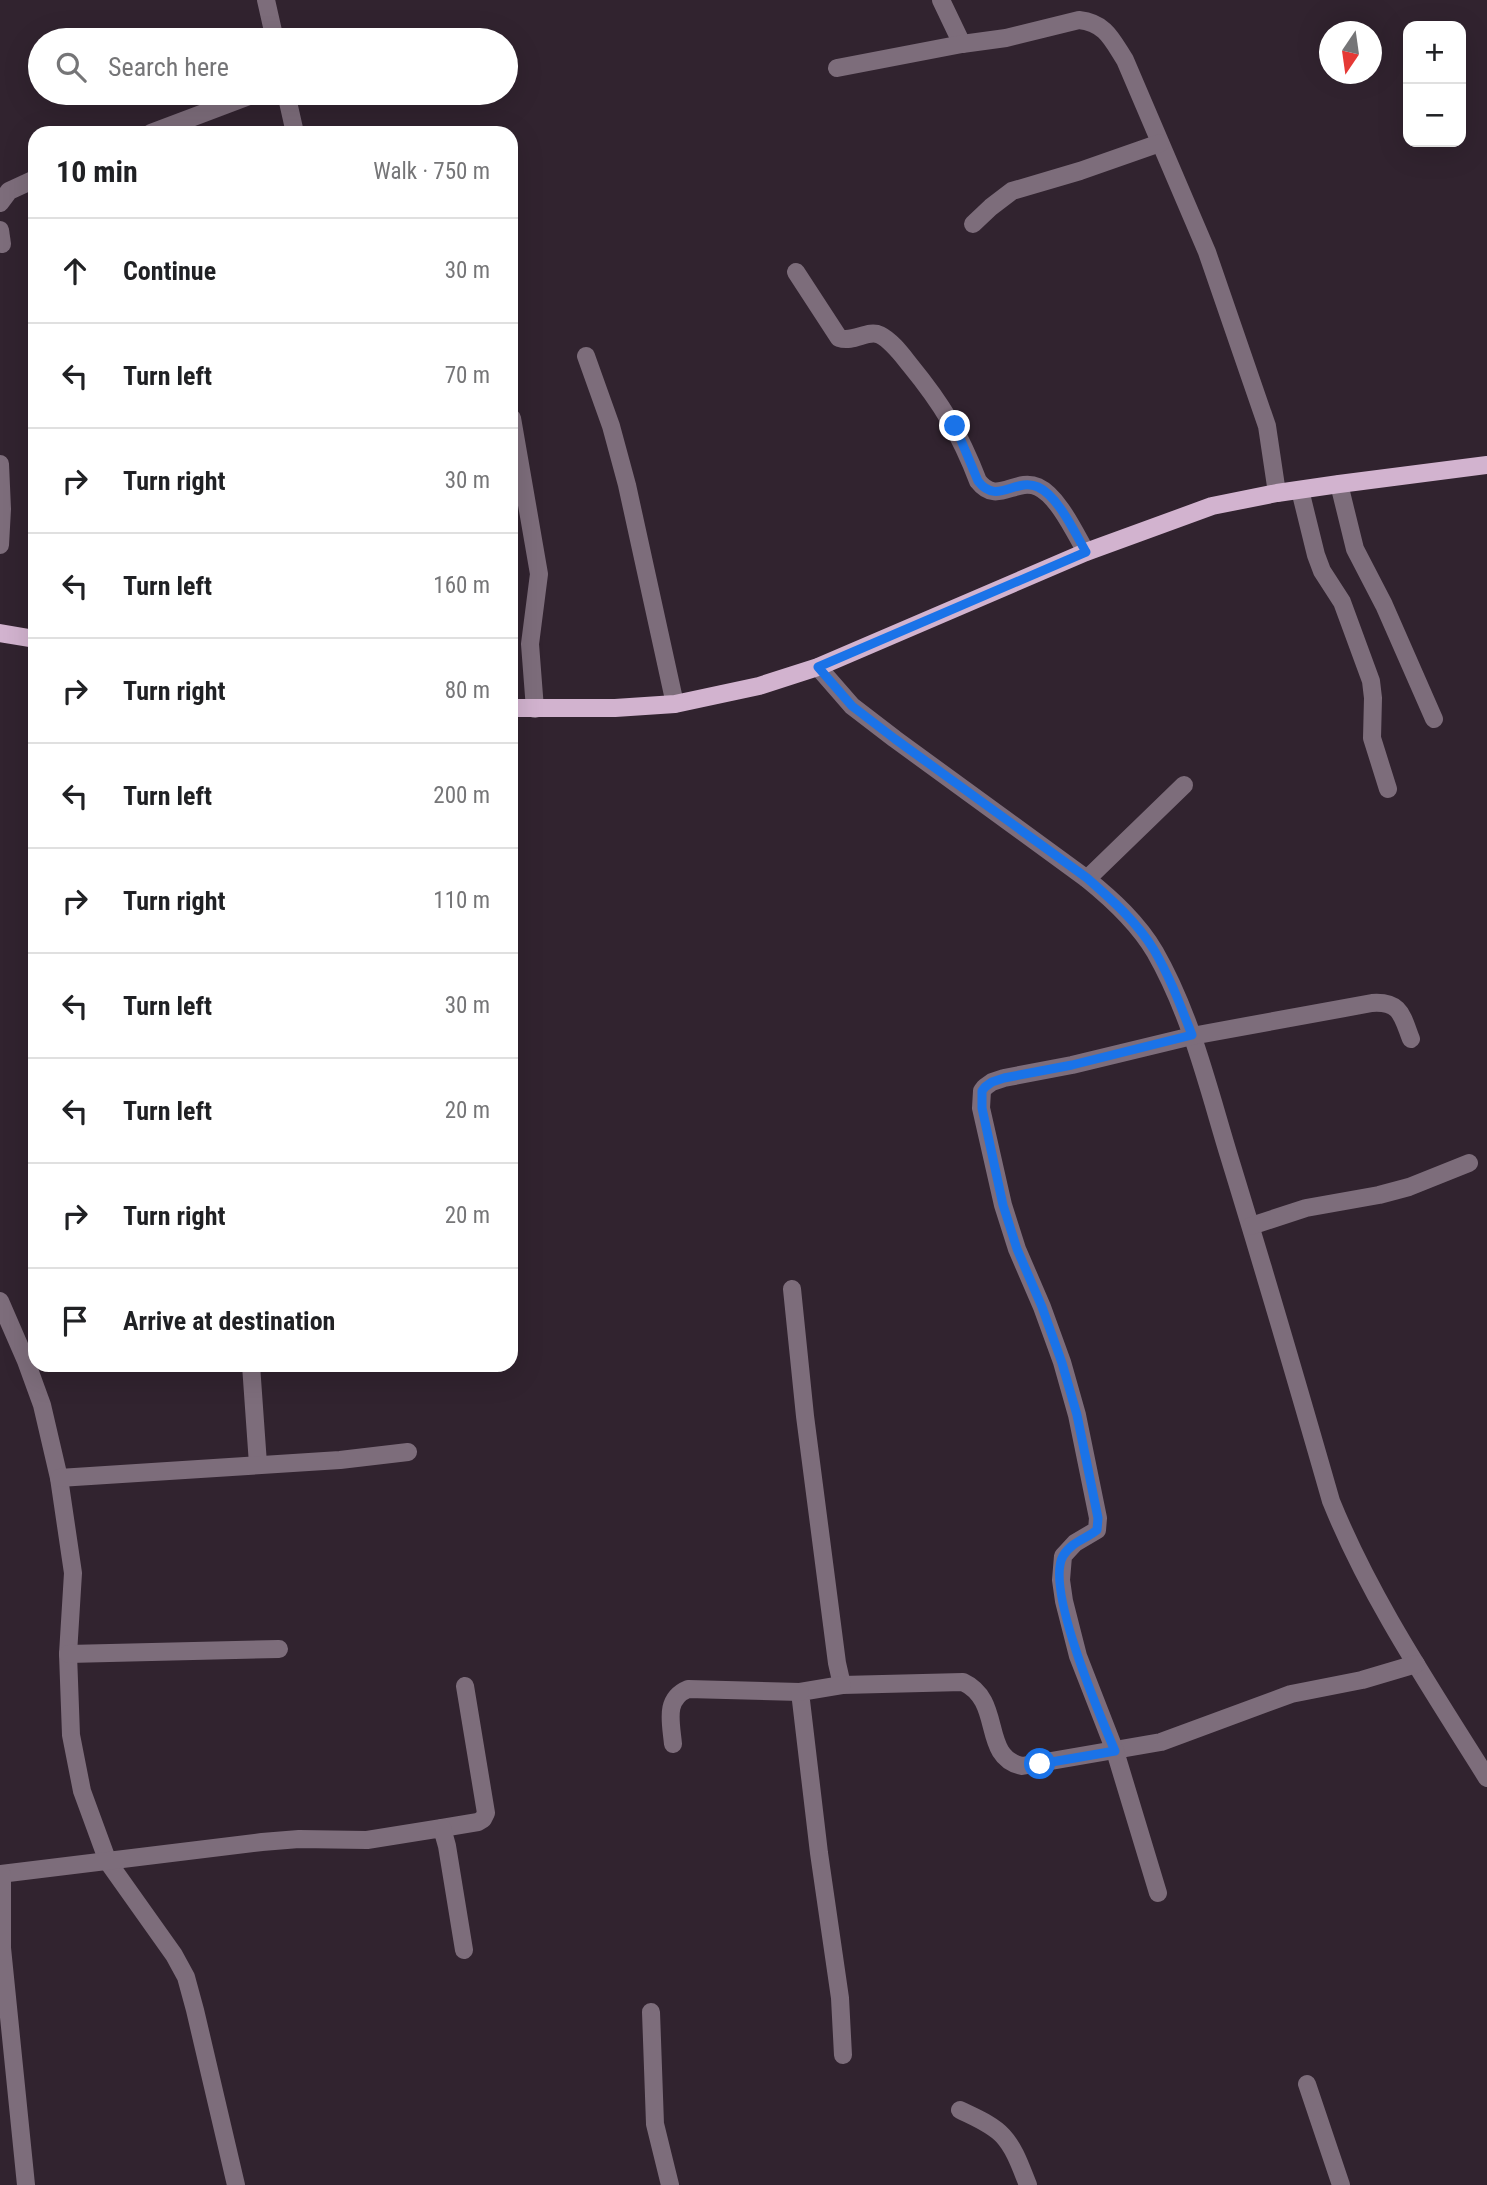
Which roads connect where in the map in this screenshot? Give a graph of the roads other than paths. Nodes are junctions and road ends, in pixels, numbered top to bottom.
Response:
1 (267, 0) edge
2 (941, 0) edge
3 (273, 28) edge
4 (962, 44) junction
5 (837, 68) dead end
6 (225, 105) edge
7 (289, 105) edge
8 (169, 126) edge
9 (293, 126) edge
10 (1160, 143) junction
11 (28, 182) edge
12 (0, 203) edge
13 (974, 224) dead end
14 (796, 272) dead end
15 (586, 356) dead end
16 (518, 453) edge
17 (0, 464) edge
18 (1487, 464) edge
19 (1339, 484) junction
20 (1300, 489) junction
21 (1276, 493) junction
22 (0, 545) edge
23 (1086, 552) junction
24 (0, 634) edge
25 (28, 638) edge
26 (818, 667) junction
27 (675, 704) junction
28 (518, 708) edge
29 (536, 709) junction
30 (1434, 719) dead end
31 (1184, 785) dead end
32 (1388, 789) dead end
33 (1087, 878) junction
34 (1192, 1035) junction
35 (1411, 1039) dead end
36 (1469, 1163) dead end
37 (1251, 1226) junction
38 (792, 1289) dead end
39 (0, 1301) edge
40 (28, 1368) edge
41 (30, 1372) edge
42 (251, 1372) edge
43 (408, 1452) dead end
44 (258, 1464) junction
45 (59, 1478) junction
46 (279, 1649) dead end
47 (68, 1654) junction
48 (1416, 1664) junction
49 (842, 1685) junction
50 (465, 1686) dead end
51 (800, 1692) junction
52 (673, 1744) dead end
53 (1115, 1751) junction
54 (1487, 1778) edge
55 (442, 1828) junction
56 (108, 1862) junction
57 (1, 1874) edge
58 (1158, 1893) dead end
59 (464, 1950) dead end
60 (651, 2012) dead end
61 (843, 2055) dead end
62 (1307, 2084) dead end
63 (960, 2110) dead end
64 (26, 2185) edge
65 (236, 2185) edge
66 (670, 2185) edge
67 (1028, 2185) edge
68 (1341, 2185) edge

1 - 3 street
2 - 4 street
4 - 5 street
4 - 10 street
6 - 8 street
7 - 9 street
10 - 13 street
10 - 21 street
11 - 12 street
14 - 23 street
15 - 27 street
16 - 29 street
17 - 22 street
18 - 19 main road
19 - 20 main road
19 - 30 street
20 - 21 main road
20 - 32 street
21 - 23 main road
23 - 26 main road
24 - 25 main road
26 - 27 main road
26 - 33 street
27 - 29 main road
28 - 29 main road
31 - 33 street
33 - 34 street
34 - 35 street
34 - 37 street
34 - 53 street
36 - 37 street
37 - 48 street
38 - 49 street
39 - 40 street
41 - 45 street
42 - 44 street
43 - 44 street
44 - 45 street
45 - 47 street
46 - 47 street
47 - 56 street
48 - 53 street
48 - 54 street
49 - 51 street
49 - 53 street
50 - 55 street
51 - 52 street
51 - 61 street
53 - 58 street
55 - 56 street
55 - 59 street
56 - 57 street
56 - 65 street
57 - 64 street
60 - 66 street
62 - 68 street
63 - 67 street

